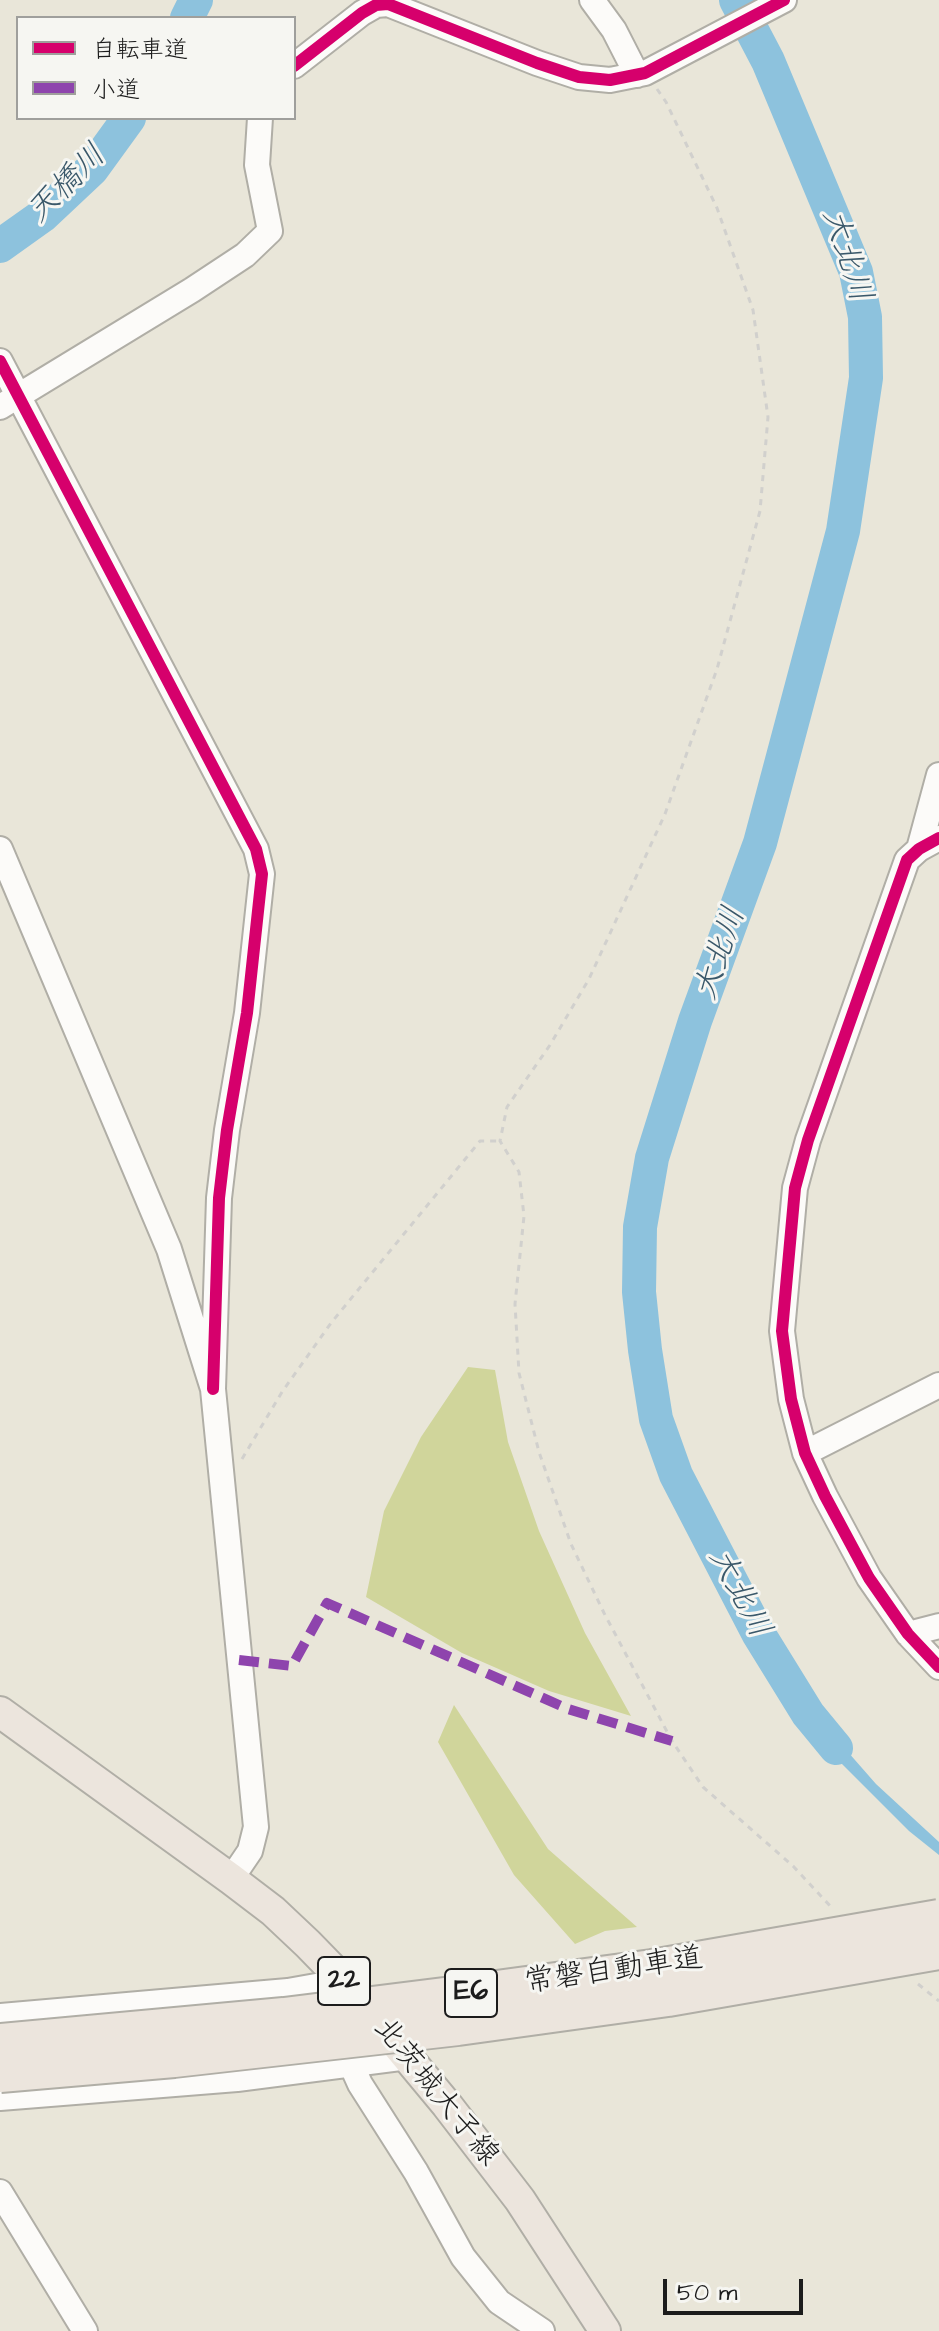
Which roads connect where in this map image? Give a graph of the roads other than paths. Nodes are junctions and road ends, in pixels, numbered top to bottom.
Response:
1 (592, 0) edge
2 (784, 0) edge
3 (296, 64) edge
4 (641, 74) junction
5 (260, 120) edge
6 (0, 361) edge
7 (9, 402) edge
8 (939, 775) edge
9 (929, 843) edge
10 (0, 849) edge
11 (939, 1385) edge
12 (213, 1389) junction
13 (805, 1453) junction
14 (939, 1626) edge
15 (908, 1634) junction
16 (939, 1667) edge
17 (0, 1712) edge
18 (231, 1879) junction
19 (939, 1918) edge
20 (939, 1951) edge
21 (344, 1981) junction
22 (0, 2016) edge
23 (0, 2042) edge
24 (408, 2057) junction
25 (351, 2064) junction
26 (0, 2074) edge
27 (0, 2098) edge
28 (0, 2192) edge
29 (85, 2331) edge
30 (542, 2331) edge
31 (605, 2331) edge

1 - 4 street
2 - 4 street
3 - 4 street
5 - 7 street
6 - 7 street
7 - 12 street
8 - 9 street
9 - 13 street
10 - 12 street
11 - 13 street
12 - 18 street
13 - 15 street
14 - 15 street
15 - 16 street
17 - 18 main road, 北茨城大子線 / 22
18 - 21 main road, 北茨城大子線 / 22
19 - 23 highway, 常磐自動車道 / E6, bridge
20 - 26 highway, 常磐自動車道 / E6, bridge
21 - 22 street
21 - 24 main road, 北茨城大子線 / 22
24 - 25 street
24 - 31 main road, 北茨城大子線 / 22
25 - 27 street
25 - 30 street
28 - 29 street

